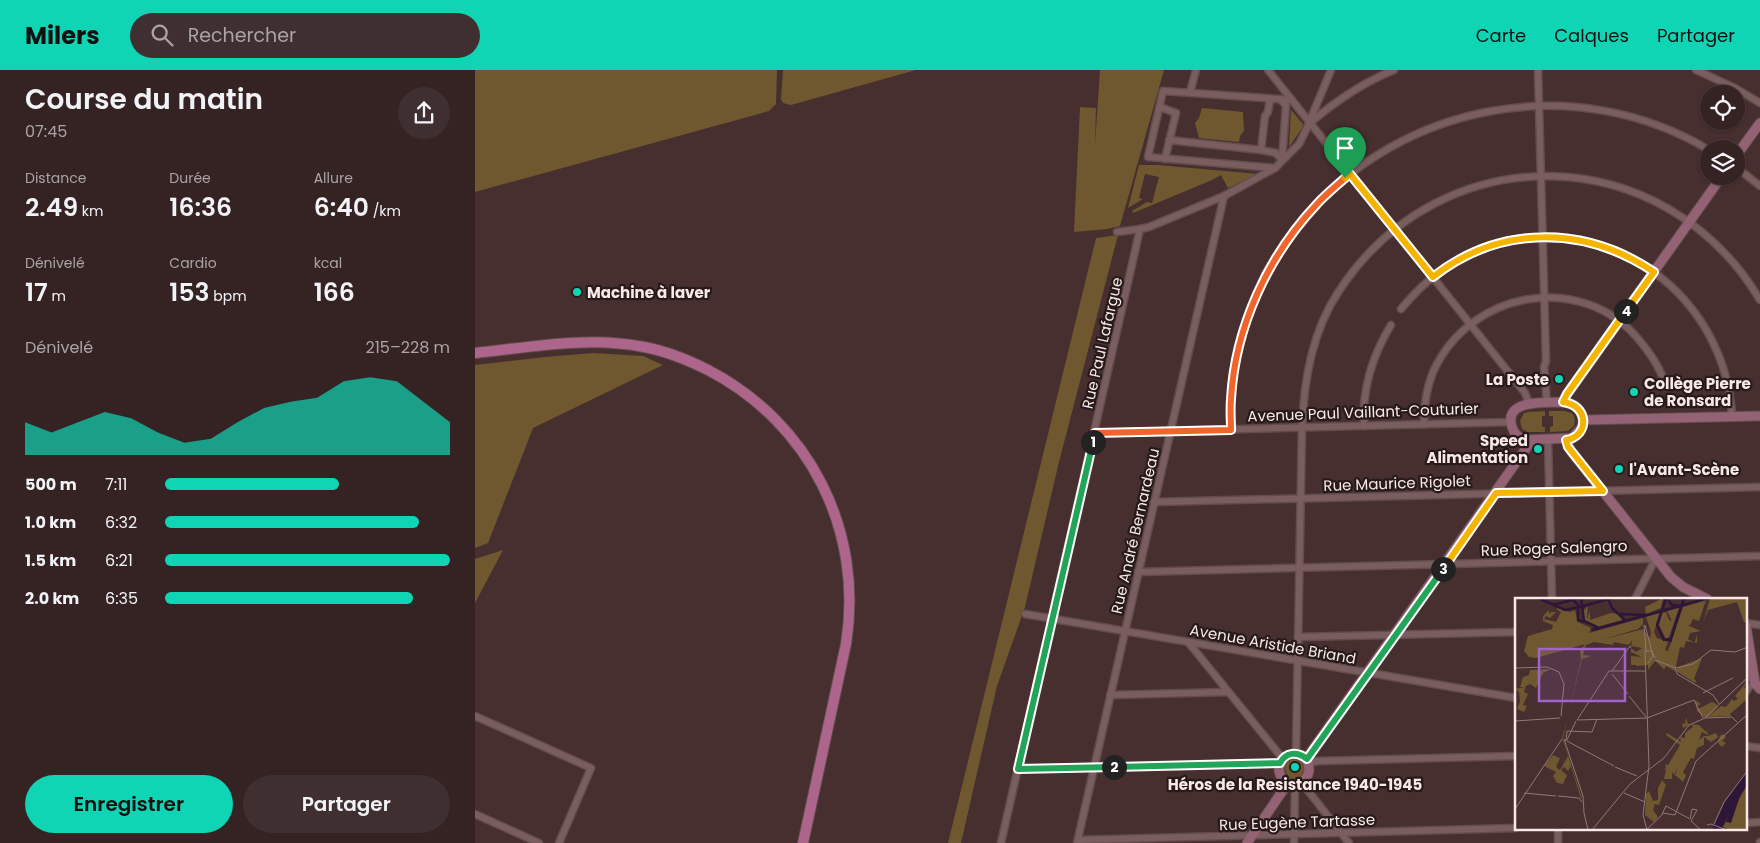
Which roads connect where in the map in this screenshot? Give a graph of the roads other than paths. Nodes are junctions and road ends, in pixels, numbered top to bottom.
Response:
1 (1196, 70) edge
2 (1268, 70) edge
3 (1331, 70) edge
4 (1395, 70) edge
5 (1538, 70) edge
6 (1696, 70) edge
7 (1190, 92) junction
8 (1270, 99) junction
9 (1281, 100) junction
10 (1292, 100) junction
11 (1760, 103) edge
12 (1539, 104) junction
13 (1160, 107) junction
14 (1310, 123) junction
15 (1760, 123) edge
16 (1169, 140) junction
17 (1745, 144) edge
18 (1700, 145) edge
19 (1261, 150) junction
20 (1165, 158) junction
21 (1282, 160) junction
22 (1275, 168) junction
23 (1350, 174) junction
24 (1745, 174) edge
25 (1541, 176) junction
26 (1716, 185) edge
27 (1760, 186) edge
28 (1224, 196) junction
29 (1690, 221) junction
30 (1395, 229) junction
31 (1140, 230) junction
32 (1117, 232) dead end
33 (1543, 237) junction
34 (1654, 272) junction
35 (1433, 277) junction
36 (1544, 298) junction
37 (1760, 300) edge
38 (1401, 310) dead end
39 (1619, 320) junction
40 (1470, 324) junction
41 (1391, 325) dead end
42 (475, 354) edge
43 (1666, 387) dead end
44 (1563, 402) junction
45 (1529, 403) junction
46 (1547, 403) junction
47 (1731, 416) junction
48 (1760, 416) edge
49 (1583, 420) junction
50 (1511, 422) junction
51 (1424, 424) junction
52 (1364, 426) junction
53 (1302, 428) junction
54 (1231, 430) junction
55 (1171, 431) junction
56 (1095, 433) junction
57 (1532, 440) junction
58 (1548, 440) junction
59 (1566, 440) junction
60 (1760, 487) edge
61 (1603, 491) junction
62 (1549, 492) junction
63 (1496, 493) junction
64 (1301, 498) junction
65 (1155, 502) junction
66 (1760, 556) edge
67 (1656, 558) junction
68 (1551, 561) junction
69 (1446, 564) junction
70 (1299, 568) junction
71 (1138, 572) junction
72 (1552, 598) edge
73 (1636, 598) edge
74 (1705, 598) edge
75 (1025, 614) dead end
76 (1052, 618) junction
77 (1747, 625) edge
78 (1760, 625) edge
79 (1747, 630) edge
80 (1125, 631) junction
81 (1515, 632) edge
82 (1395, 634) junction
83 (1298, 637) junction
84 (1189, 642) junction
85 (1297, 660) junction
86 (1368, 672) junction
87 (1747, 674) edge
88 (1758, 686) edge
89 (1747, 690) edge
90 (1228, 692) junction
91 (1110, 695) junction
92 (1515, 698) edge
93 (475, 716) edge
94 (1747, 746) edge
95 (1760, 750) edge
96 (1747, 751) edge
97 (1296, 753) junction
98 (1515, 756) edge
99 (1281, 761) junction
100 (1308, 761) junction
101 (1093, 768) junction
102 (1018, 769) junction
103 (1295, 783) junction
104 (475, 814) edge
105 (1760, 822) edge
106 (1747, 823) edge
107 (1515, 828) edge
108 (1558, 830) edge
109 (1340, 832) junction
110 (1294, 834) junction
111 (1250, 839) edge
112 (1077, 842) edge
113 (539, 843) edge
114 (559, 843) edge
115 (803, 843) edge
116 (1001, 843) edge
117 (1294, 843) edge
118 (1349, 843) edge
119 (1559, 843) edge

1 - 7 street
2 - 10 street
3 - 14 street
4 - 14 street
5 - 12 street
6 - 11 street
7 - 8 street
7 - 13 street
8 - 9 street
8 - 19 street
9 - 10 street
9 - 21 street
10 - 14 street
12 - 18 street
12 - 23 street
12 - 25 street
13 - 16 street
13 - 20 street
14 - 21 street
14 - 23 street
15 - 17 street
16 - 19 street
16 - 20 street
19 - 21 street
20 - 22 street
21 - 22 street
22 - 28 street
23 - 30 street
23 - 54 street
24 - 27 street
25 - 29 street
25 - 30 street
25 - 33 street
26 - 29 street
28 - 31 street
28 - 55 street, Rue André Bernardeau
29 - 34 street
29 - 37 street
30 - 35 street
30 - 53 street
31 - 32 street
31 - 56 street, Rue Paul Lafargue
33 - 34 street
33 - 35 street
33 - 36 street
34 - 39 street
34 - 47 street
35 - 38 street
35 - 40 street
36 - 39 street
36 - 40 street
36 - 46 street
39 - 43 street
39 - 44 street
40 - 45 street
40 - 51 street
41 - 52 street
42 - 115 main road
44 - 46 street
44 - 49 street
45 - 46 street
45 - 50 street
47 - 48 street
47 - 49 street
49 - 59 street
50 - 51 street, Avenue Paul Vaillant-Couturier
50 - 57 street
51 - 52 street, Avenue Paul Vaillant-Couturier
52 - 53 street, Avenue Paul Vaillant-Couturier
53 - 54 street, Avenue Paul Vaillant-Couturier
53 - 64 street
54 - 55 street, Avenue Paul Vaillant-Couturier
55 - 56 street, Avenue Paul Vaillant-Couturier
55 - 65 street, Rue André Bernardeau
56 - 76 street, Rue Paul Lafargue
57 - 58 street
57 - 63 street
58 - 59 street
58 - 62 street
59 - 61 street
60 - 61 street, Rue Maurice Rigolet
61 - 62 street, Rue Maurice Rigolet
61 - 67 street
62 - 63 street, Rue Maurice Rigolet
62 - 68 street
63 - 64 street, Rue Maurice Rigolet
63 - 69 street
64 - 65 street, Rue Maurice Rigolet
64 - 70 street
65 - 71 street, Rue André Bernardeau
66 - 67 street, Rue Roger Salengro
67 - 68 street, Rue Roger Salengro
67 - 73 street
67 - 74 street
68 - 69 street, Rue Roger Salengro
68 - 72 street
69 - 70 street, Rue Roger Salengro
69 - 82 street
70 - 71 street, Rue Roger Salengro
70 - 83 street
71 - 80 street, Rue André Bernardeau
75 - 76 street, Avenue Aristide Briand
76 - 80 street, Avenue Aristide Briand
76 - 102 street, Rue Paul Lafargue
77 - 78 street
79 - 88 street
80 - 84 street, Avenue Aristide Briand
80 - 91 street, Rue André Bernardeau
81 - 82 street
82 - 83 street
82 - 86 street
83 - 85 street
84 - 85 street, Avenue Aristide Briand
84 - 90 street
85 - 86 street, Avenue Aristide Briand
85 - 97 street
86 - 92 street, Avenue Aristide Briand
86 - 100 street
87 - 88 street
88 - 89 street
90 - 91 street
90 - 99 street
91 - 101 street, Rue André Bernardeau
93 - 114 street
94 - 95 street
95 - 96 street
97 - 99 street
97 - 100 street
98 - 100 street
99 - 101 street
99 - 103 street
100 - 103 street
101 - 102 street
101 - 112 street, Rue André Bernardeau
102 - 116 street, Rue Paul Lafargue
103 - 109 street
103 - 110 street
103 - 111 street
104 - 113 street
105 - 106 street
107 - 109 street, Rue Eugène Tartasse
108 - 119 street
109 - 110 street, Rue Eugène Tartasse
109 - 118 street
110 - 111 street, Rue Eugène Tartasse
110 - 117 street
111 - 112 street, Rue Eugène Tartasse

